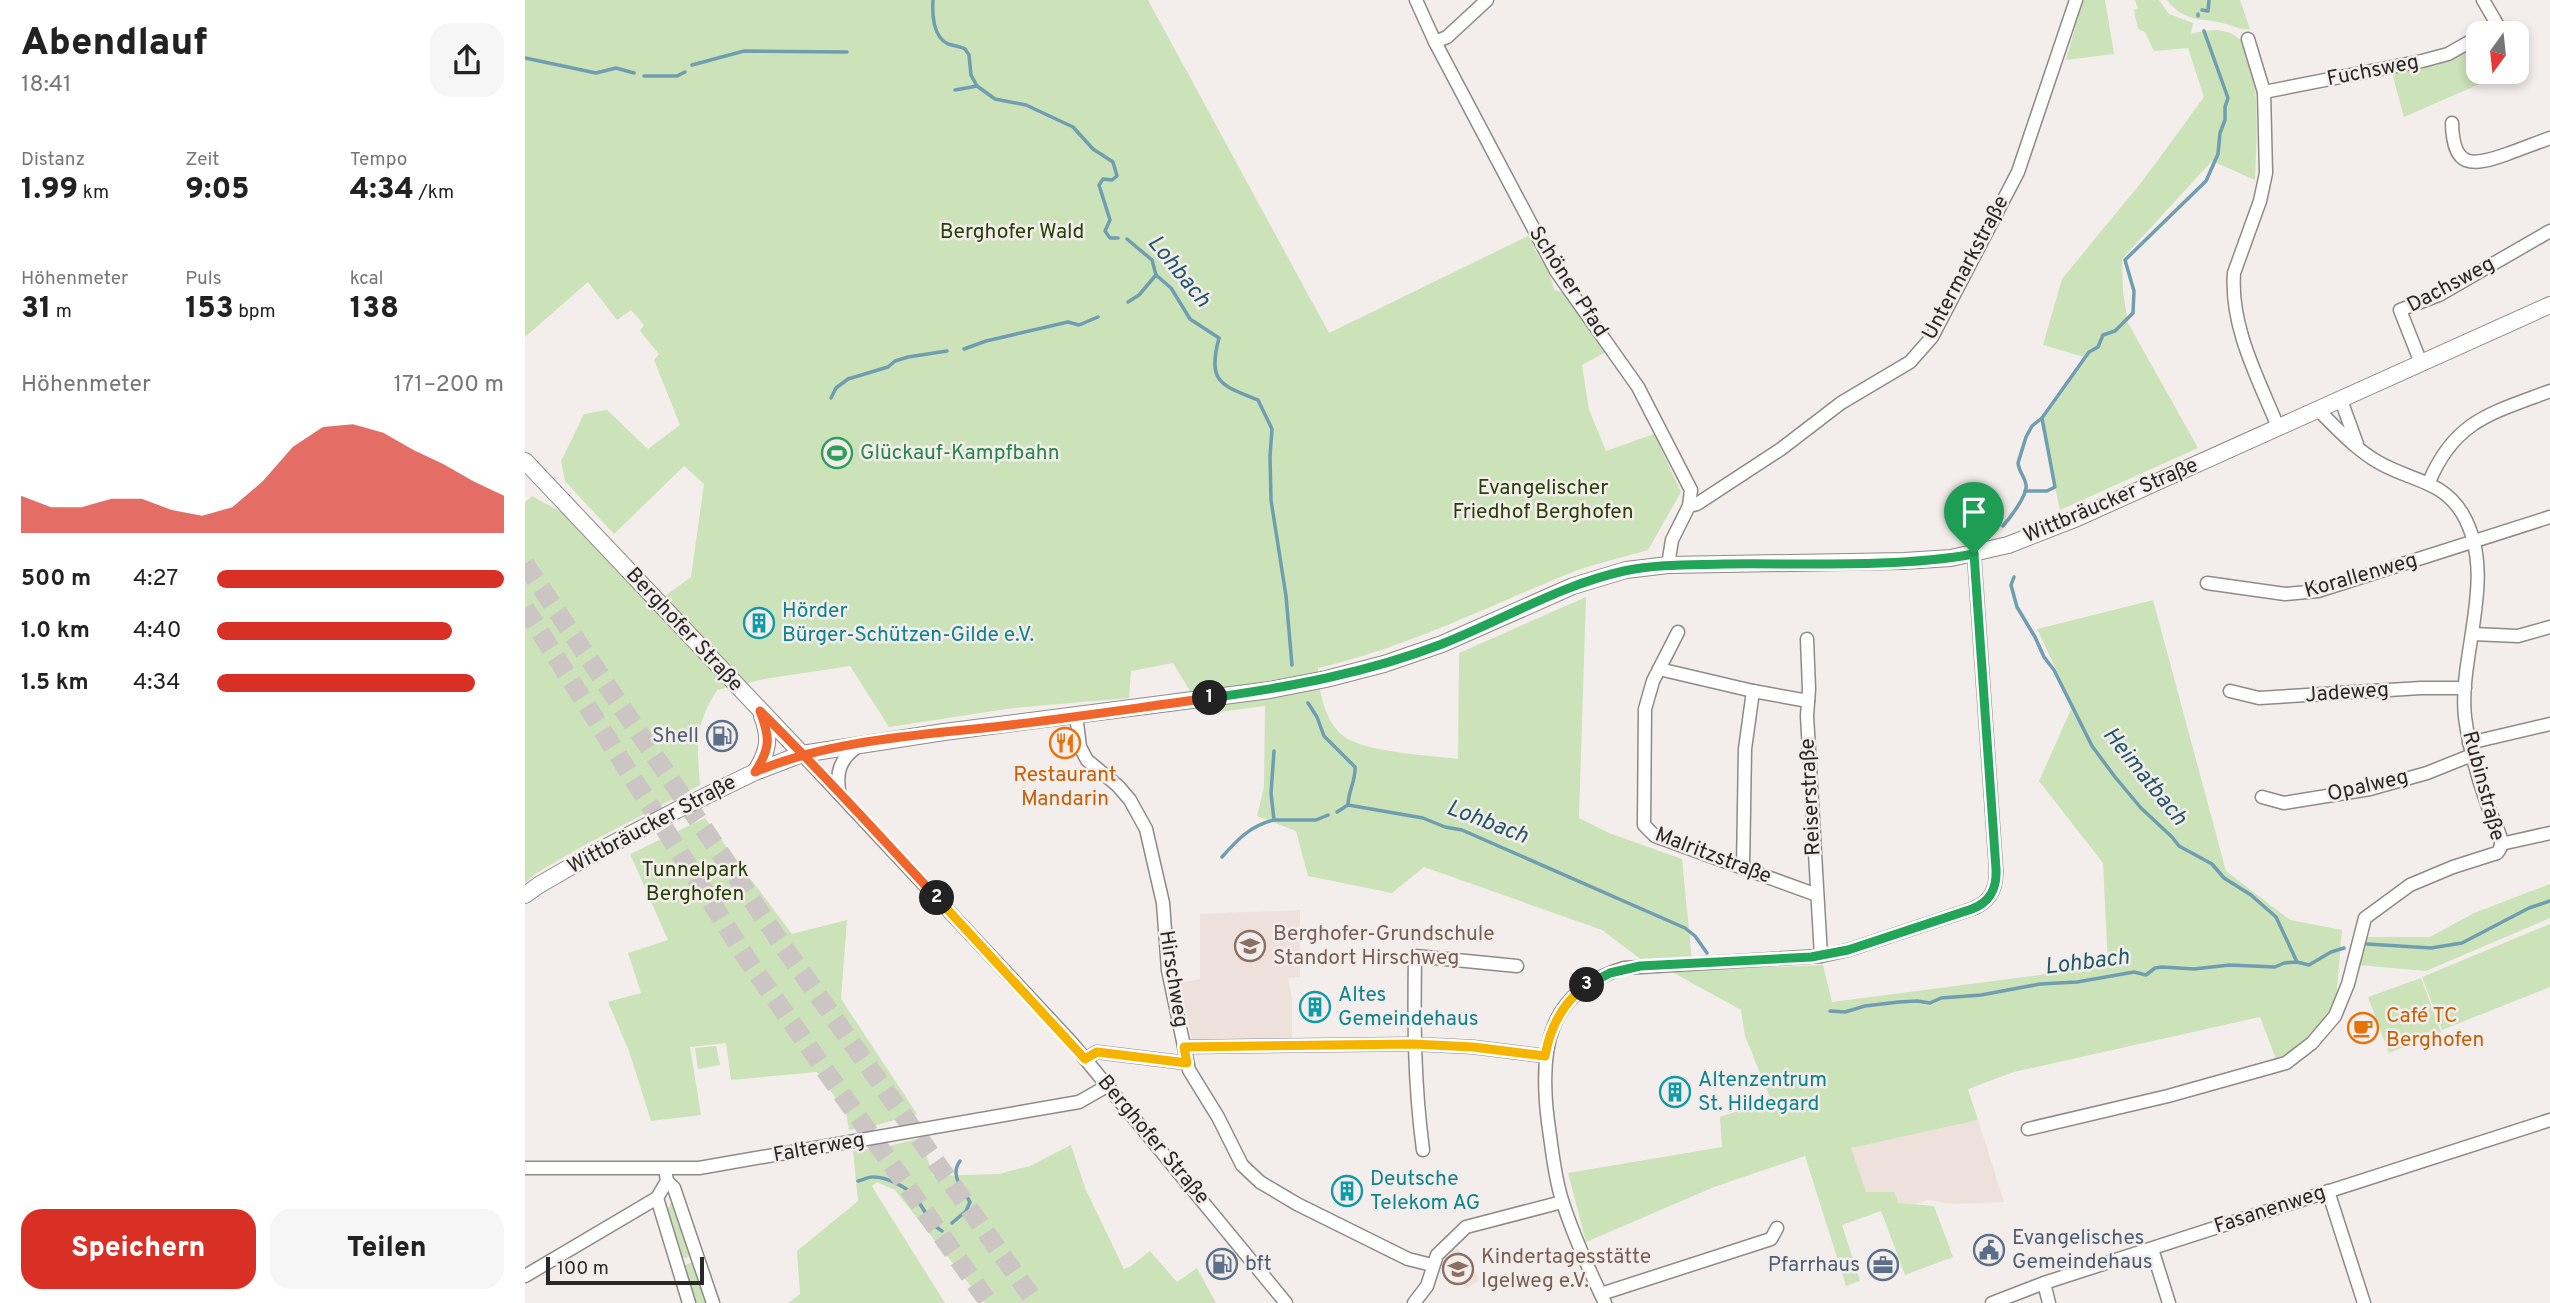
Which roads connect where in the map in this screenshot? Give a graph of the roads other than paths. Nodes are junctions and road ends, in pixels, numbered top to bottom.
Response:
1 (1416, 0) edge
2 (1487, 0) edge
3 (2076, 0) edge
4 (2483, 0) edge
5 (2495, 21) edge
6 (2248, 39) dead end
7 (1435, 42) junction
8 (2466, 44) edge
9 (2264, 92) junction
10 (2452, 123) dead end
11 (2550, 138) edge
12 (2550, 231) edge
13 (2550, 305) edge
14 (2421, 363) junction
15 (2550, 391) edge
16 (2341, 400) junction
17 (2318, 411) junction
18 (2279, 427) junction
19 (2358, 448) junction
20 (525, 461) edge
21 (2429, 482) junction
22 (1689, 506) junction
23 (2550, 517) edge
24 (2473, 543) junction
25 (1974, 554) junction
26 (1668, 565) junction
27 (2207, 583) dead end
28 (2550, 627) edge
29 (1678, 632) dead end
30 (2473, 634) junction
31 (1807, 639) dead end
32 (1659, 669) junction
33 (2465, 688) junction
34 (1753, 691) junction
35 (2230, 691) dead end
36 (1808, 701) junction
37 (760, 711) junction
38 (1076, 715) junction
39 (2550, 724) edge
40 (860, 745) junction
41 (2471, 749) junction
42 (802, 754) junction
43 (755, 772) junction
44 (840, 795) junction
45 (2262, 797) dead end
46 (2550, 833) edge
47 (2501, 844) junction
48 (1743, 867) junction
49 (525, 895) edge
50 (1817, 895) junction
51 (1821, 956) junction
52 (1517, 966) dead end
53 (1413, 1044) junction
54 (1184, 1047) junction
55 (1545, 1056) junction
56 (1085, 1059) junction
57 (1187, 1063) junction
58 (1107, 1086) junction
59 (2550, 1120) edge
60 (2028, 1129) dead end
61 (1423, 1150) dead end
62 (525, 1168) edge
63 (666, 1175) junction
64 (2328, 1191) junction
65 (657, 1198) junction
66 (1562, 1202) junction
67 (1777, 1228) dead end
68 (2152, 1249) junction
69 (697, 1256) junction
70 (677, 1262) junction
71 (1432, 1265) junction
72 (525, 1276) edge
73 (2044, 1283) junction
74 (1603, 1299) edge
75 (689, 1303) edge
76 (713, 1303) edge
77 (1286, 1303) edge
78 (1414, 1303) edge
79 (1992, 1303) edge
80 (2049, 1303) edge
81 (2169, 1303) edge
82 (2364, 1303) edge

1 - 7 street, Schöner Pfad
2 - 7 street
3 - 22 street, Untermarkstraße
4 - 5 street
6 - 9 street
7 - 22 street, Schöner Pfad
8 - 9 street, Fuchsweg
9 - 18 street
10 - 11 street
12 - 14 street, Dachsweg
13 - 14 main road, Wittbräucker Straße
14 - 16 main road, Wittbräucker Straße
15 - 21 street
16 - 17 main road, Wittbräucker Straße
16 - 19 street
17 - 18 main road, Wittbräucker Straße
17 - 19 street, Rubinstraße
18 - 25 main road, Wittbräucker Straße
19 - 21 street, Rubinstraße
20 - 37 main road, Berghofer Straße
21 - 24 street, Rubinstraße
22 - 26 street
23 - 24 street, Korallenweg
24 - 27 street, Korallenweg
24 - 30 street, Rubinstraße
25 - 26 main road, Wittbräucker Straße
25 - 51 street
26 - 38 main road, Wittbräucker Straße
28 - 30 street
29 - 32 street, Malritzstraße
30 - 33 street, Rubinstraße
31 - 36 street, Reiserstraße
32 - 34 street
32 - 48 street, Malritzstraße
33 - 35 street, Jadeweg
33 - 41 street, Rubinstraße
34 - 36 street
34 - 48 street
36 - 50 street, Reiserstraße
37 - 42 main road, Berghofer Straße
37 - 43 main road
38 - 40 main road, Wittbräucker Straße
38 - 54 street, Hirschweg
39 - 41 street, Opalweg
40 - 42 main road, Wittbräucker Straße
40 - 44 street
41 - 45 street, Opalweg
41 - 47 street, Rubinstraße
42 - 43 main road, Wittbräucker Straße
42 - 44 street, Berghofer Straße
43 - 49 main road, Wittbräucker Straße
44 - 56 street, Berghofer Straße
46 - 47 street
47 - 60 street, Rubinstraße
48 - 50 street, Malritzstraße
50 - 51 street, Reiserstraße
51 - 55 street
52 - 53 street
53 - 54 street
53 - 55 street
53 - 61 street
54 - 57 street, Hirschweg
55 - 66 street
56 - 57 street
56 - 58 street, Berghofer Straße
57 - 71 street, Hirschweg
58 - 63 street, Falterweg
58 - 77 street, Berghofer Straße
59 - 64 street, Fasanenweg
62 - 63 street, Falterweg
63 - 65 street
63 - 69 street
64 - 68 street, Fasanenweg
64 - 82 street
65 - 70 street
65 - 72 street
66 - 71 street
66 - 74 street
67 - 74 street
68 - 73 street, Fasanenweg
68 - 81 street
69 - 70 street
69 - 76 street
70 - 75 street
71 - 78 street
73 - 79 street, Fasanenweg
73 - 80 street

